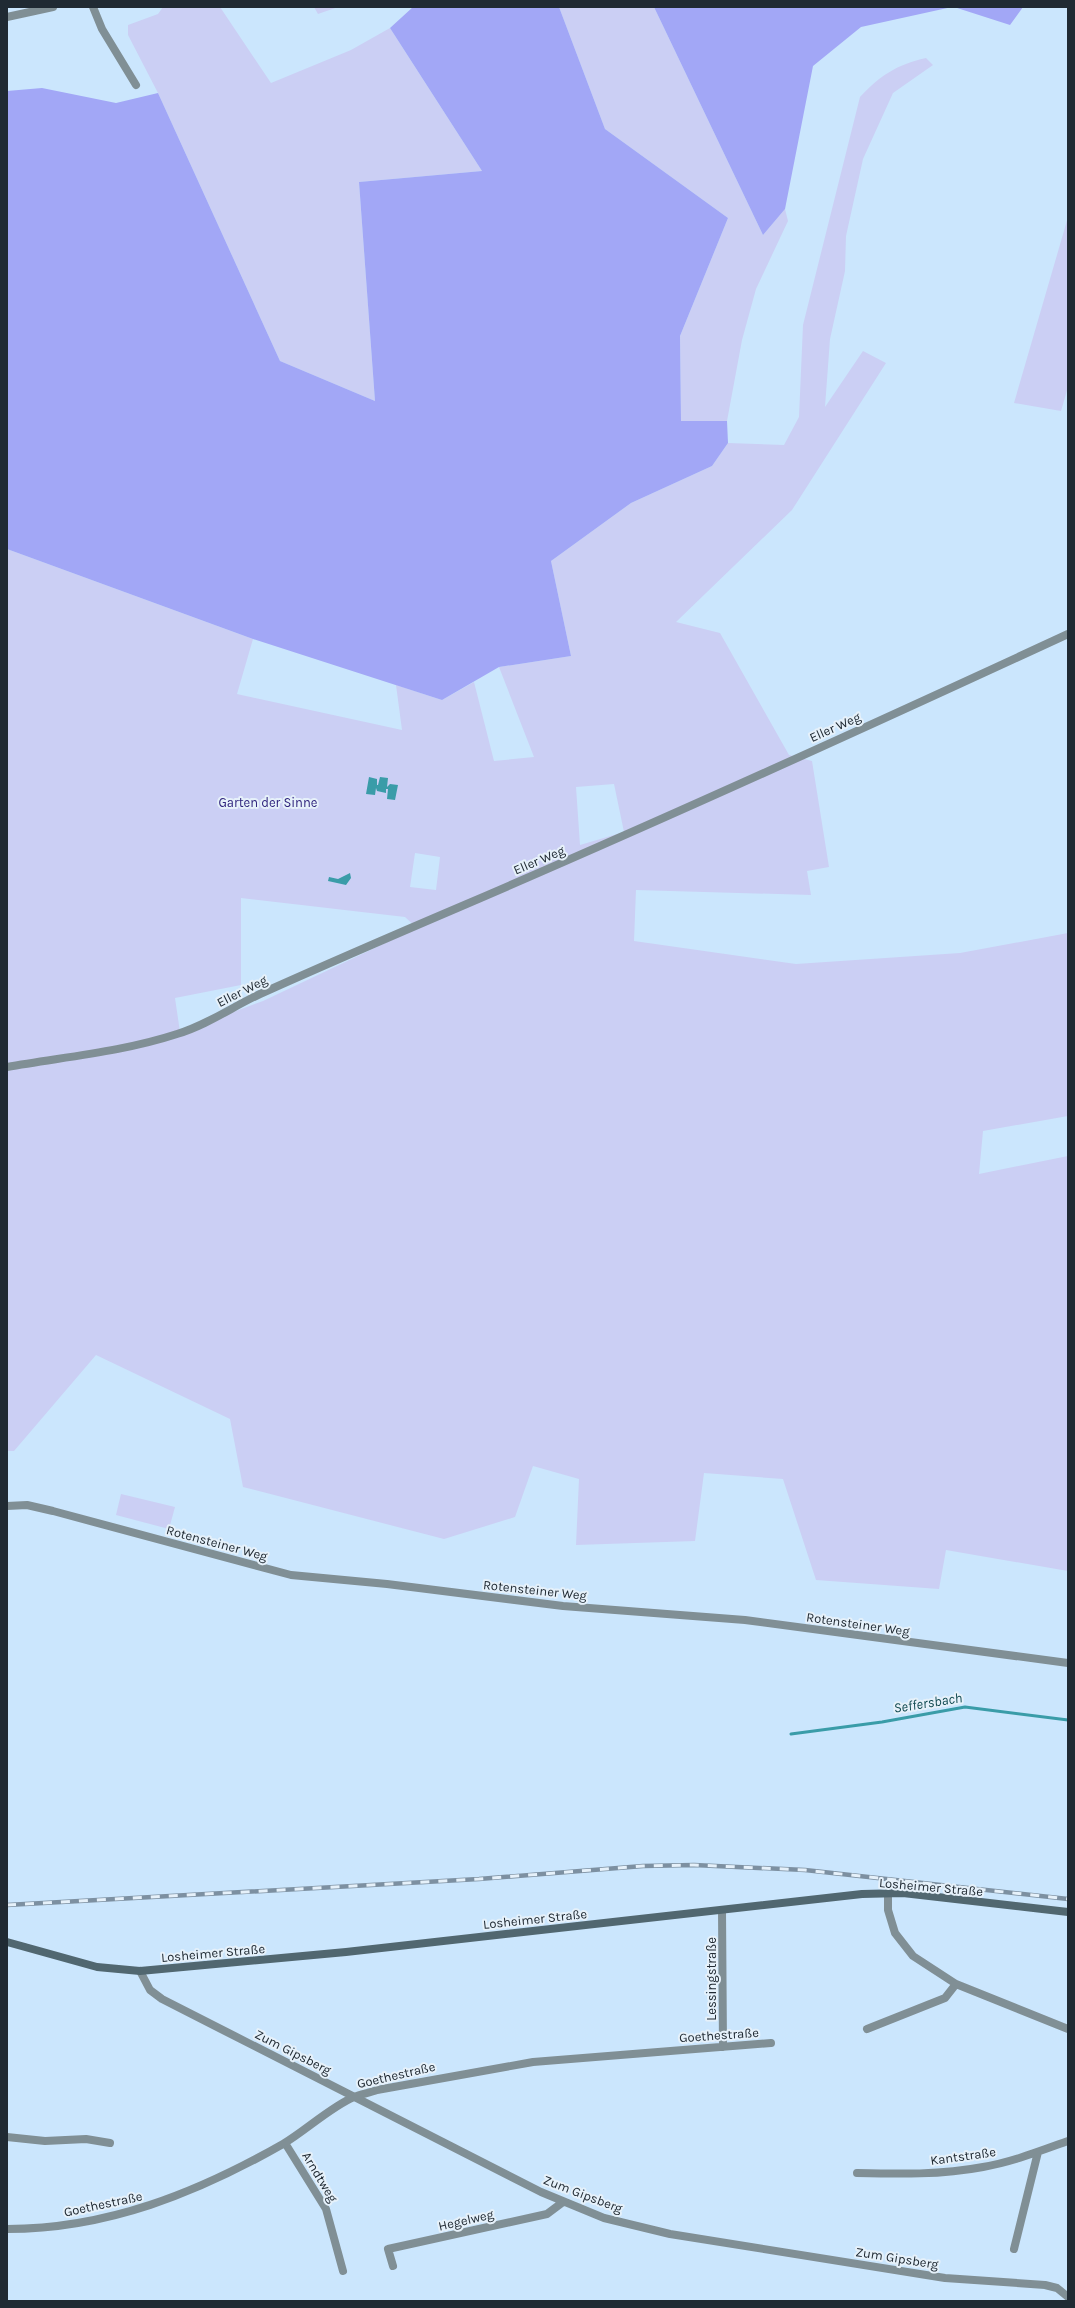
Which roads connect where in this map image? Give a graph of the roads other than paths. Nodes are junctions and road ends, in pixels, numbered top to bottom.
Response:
1 (53, 7) edge
2 (93, 7) edge
3 (7, 17) edge
4 (136, 86) dead end
5 (1068, 634) edge
6 (7, 1066) edge
7 (7, 1506) edge
8 (1068, 1663) edge
9 (888, 1893) junction
10 (722, 1910) junction
11 (1068, 1912) edge
12 (7, 1942) edge
13 (140, 1971) junction
14 (956, 1984) junction
15 (867, 2029) dead end
16 (1068, 2029) edge
17 (771, 2043) dead end
18 (723, 2047) junction
19 (354, 2097) junction
20 (7, 2137) edge
21 (1068, 2141) edge
22 (110, 2143) dead end
23 (285, 2143) junction
24 (1038, 2152) junction
25 (857, 2173) dead end
26 (563, 2202) junction
27 (7, 2229) edge
28 (1014, 2249) dead end
29 (393, 2266) dead end
30 (343, 2271) dead end
31 (1066, 2293) edge

1 - 3 street
2 - 4 street
5 - 6 street, Eller Weg
7 - 8 street, Rotensteiner Weg
9 - 10 main road, Losheimer Straße
9 - 11 main road, Losheimer Straße
9 - 14 street
10 - 13 main road, Losheimer Straße
10 - 18 street, Lessingstraße
12 - 13 main road, Losheimer Straße
13 - 19 street, Zum Gipsberg
14 - 15 street
14 - 16 street
17 - 18 street, Goethestraße
18 - 19 street, Goethestraße
19 - 23 street, Goethestraße
19 - 26 street, Zum Gipsberg
20 - 22 street
21 - 24 street, Kantstraße
23 - 27 street, Goethestraße
23 - 30 street, Arndtweg
24 - 25 street, Kantstraße
24 - 28 street
26 - 29 street, Hegelweg
26 - 31 street, Zum Gipsberg

